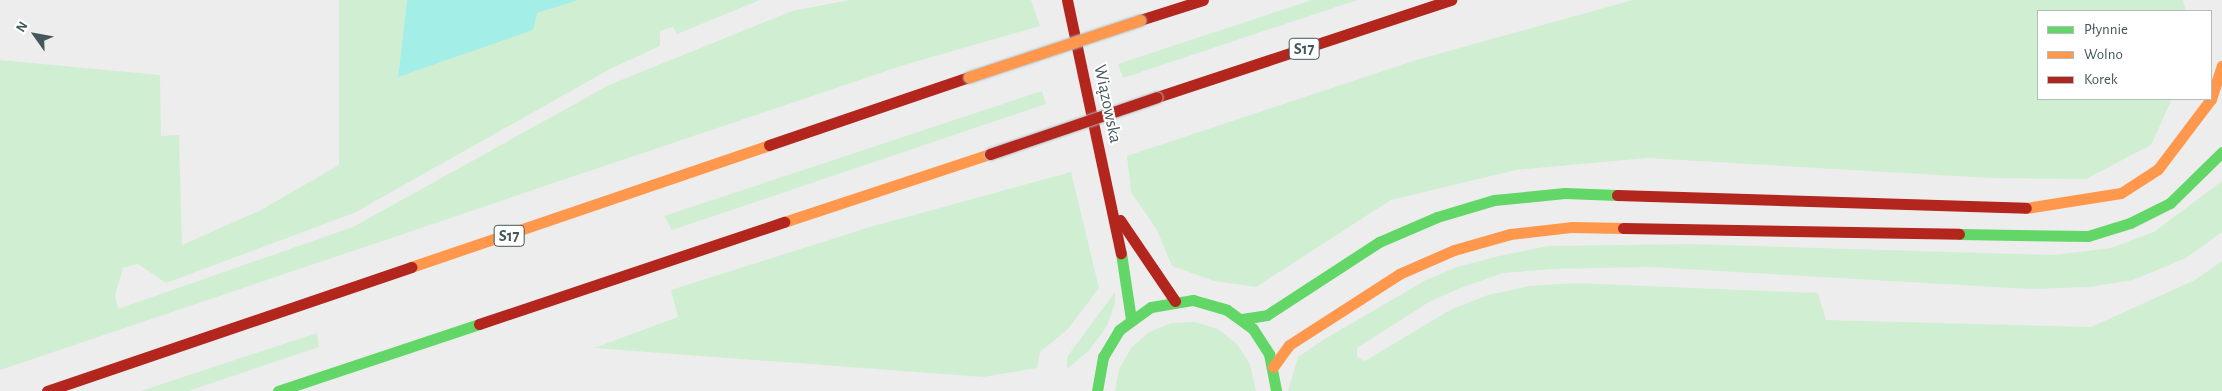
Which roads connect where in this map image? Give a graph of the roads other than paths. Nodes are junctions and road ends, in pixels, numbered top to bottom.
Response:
1 (1067, 0) edge
2 (1203, 0) edge
3 (1451, 0) edge
4 (2222, 66) edge
5 (2212, 96) edge
6 (2210, 100) edge
7 (2222, 152) edge
8 (1116, 214) junction
9 (1175, 300) junction
10 (1130, 319) junction
11 (1242, 319) junction
12 (1273, 367) junction
13 (47, 391) edge
14 (278, 391) edge
15 (1096, 391) edge
16 (1276, 391) edge

1 - 8 main road, Wiązowska
2 - 13 main road, S17, bridge
3 - 14 main road, S17, bridge
4 - 5 main road
6 - 11 main road
7 - 12 main road
8 - 9 main road, Wiązowska
8 - 10 main road, Wiązowska
9 - 10 main road
9 - 11 main road
10 - 15 main road
11 - 12 main road
12 - 16 main road

